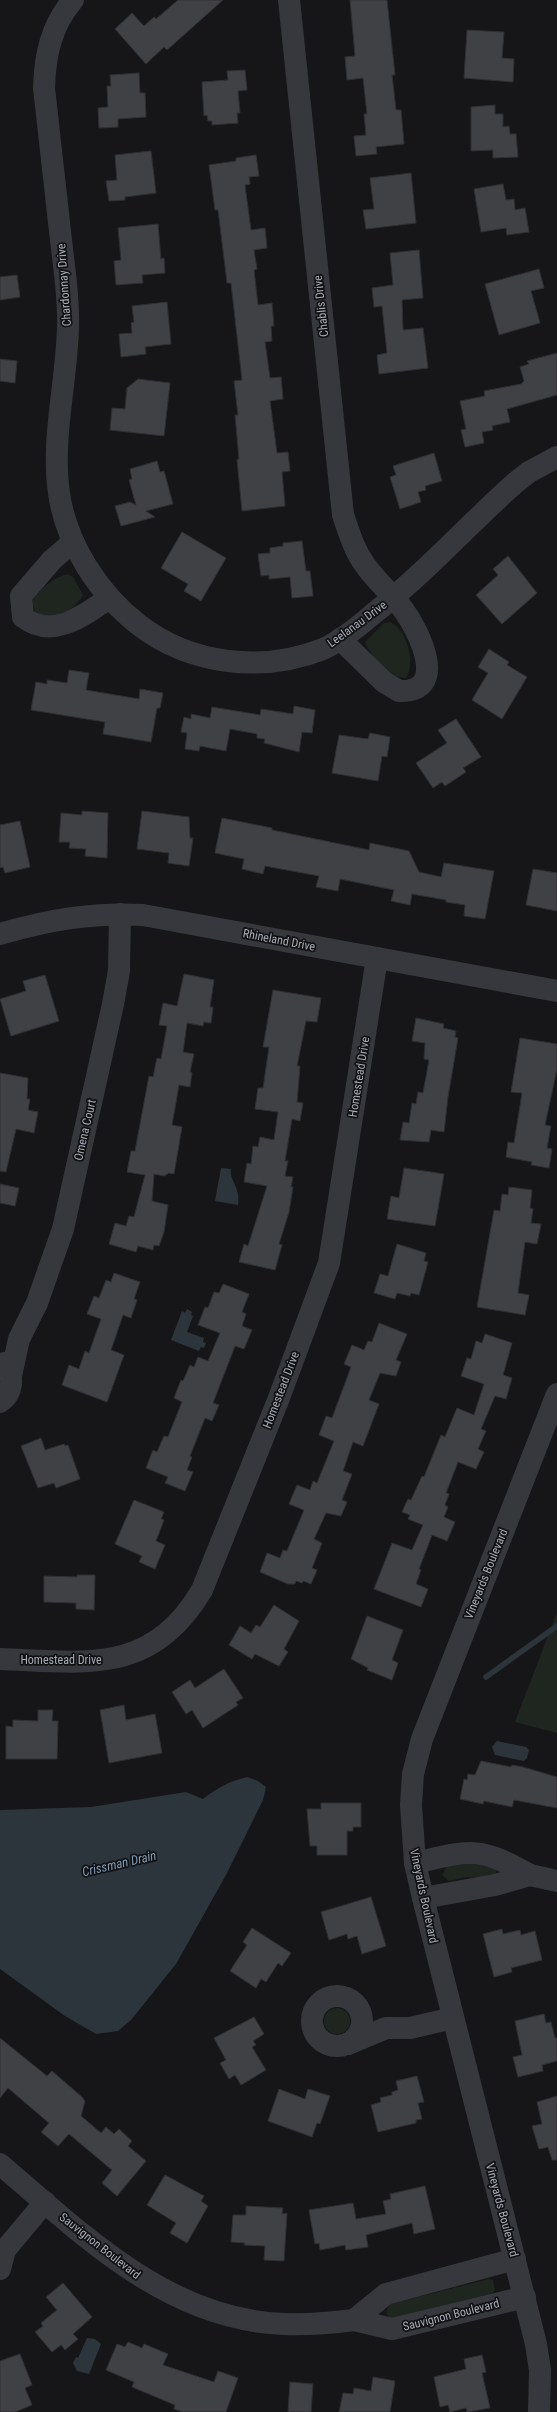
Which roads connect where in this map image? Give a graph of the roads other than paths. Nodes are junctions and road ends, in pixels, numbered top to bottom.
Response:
1 (73, 0) edge
2 (289, 0) edge
3 (557, 457) edge
4 (73, 542) junction
5 (91, 570) joint
6 (109, 598) junction
7 (394, 598) junction
8 (340, 639) junction
9 (120, 914) junction
10 (0, 934) edge
11 (378, 958) junction
12 (557, 991) edge
13 (19, 1340) junction
14 (0, 1351) edge
15 (6, 1368) edge
16 (557, 1394) edge
17 (0, 1402) edge
18 (0, 1659) edge
19 (415, 1862) junction
20 (530, 1875) junction
21 (557, 1881) edge
22 (423, 1898) junction
23 (360, 2010) junction
24 (452, 2018) junction
25 (386, 2028) junction
26 (346, 2044) junction
27 (0, 2164) edge
28 (45, 2202) junction
29 (2, 2257) edge
30 (515, 2259) junction
31 (525, 2296) junction
32 (354, 2320) junction
33 (539, 2412) edge

1 - 4 street, Chardonnay Drive
2 - 7 street, Chablis Drive
3 - 7 street, Leelanau Drive
4 - 5 street, Chardonnay Drive
4 - 6 street
5 - 6 street, Leelanau Drive
6 - 8 street, Leelanau Drive
7 - 8 street, Leelanau Drive
7 - 8 street, Chablis Drive
9 - 10 street, Rhineland Drive
9 - 11 street, Rhineland Drive
9 - 13 street, Omena Court
11 - 12 street, Rhineland Drive
11 - 18 street, Homestead Drive
13 - 14 street
13 - 15 street, Omena Court
15 - 17 street, Omena Court
16 - 19 street, Vineyards Boulevard
19 - 20 street
19 - 22 street, Vineyards Boulevard
20 - 21 street
20 - 22 street
22 - 24 street, Vineyards Boulevard
23 - 25 street
23 - 26 street
23 - 26 street
24 - 25 street
24 - 30 street, Vineyards Boulevard
25 - 26 street
27 - 28 street, Sauvignon Boulevard
28 - 29 street
28 - 32 street, Sauvignon Boulevard
30 - 31 street, Vineyards Boulevard
30 - 32 street
31 - 32 street, Sauvignon Boulevard
31 - 33 street, Vineyards Boulevard

